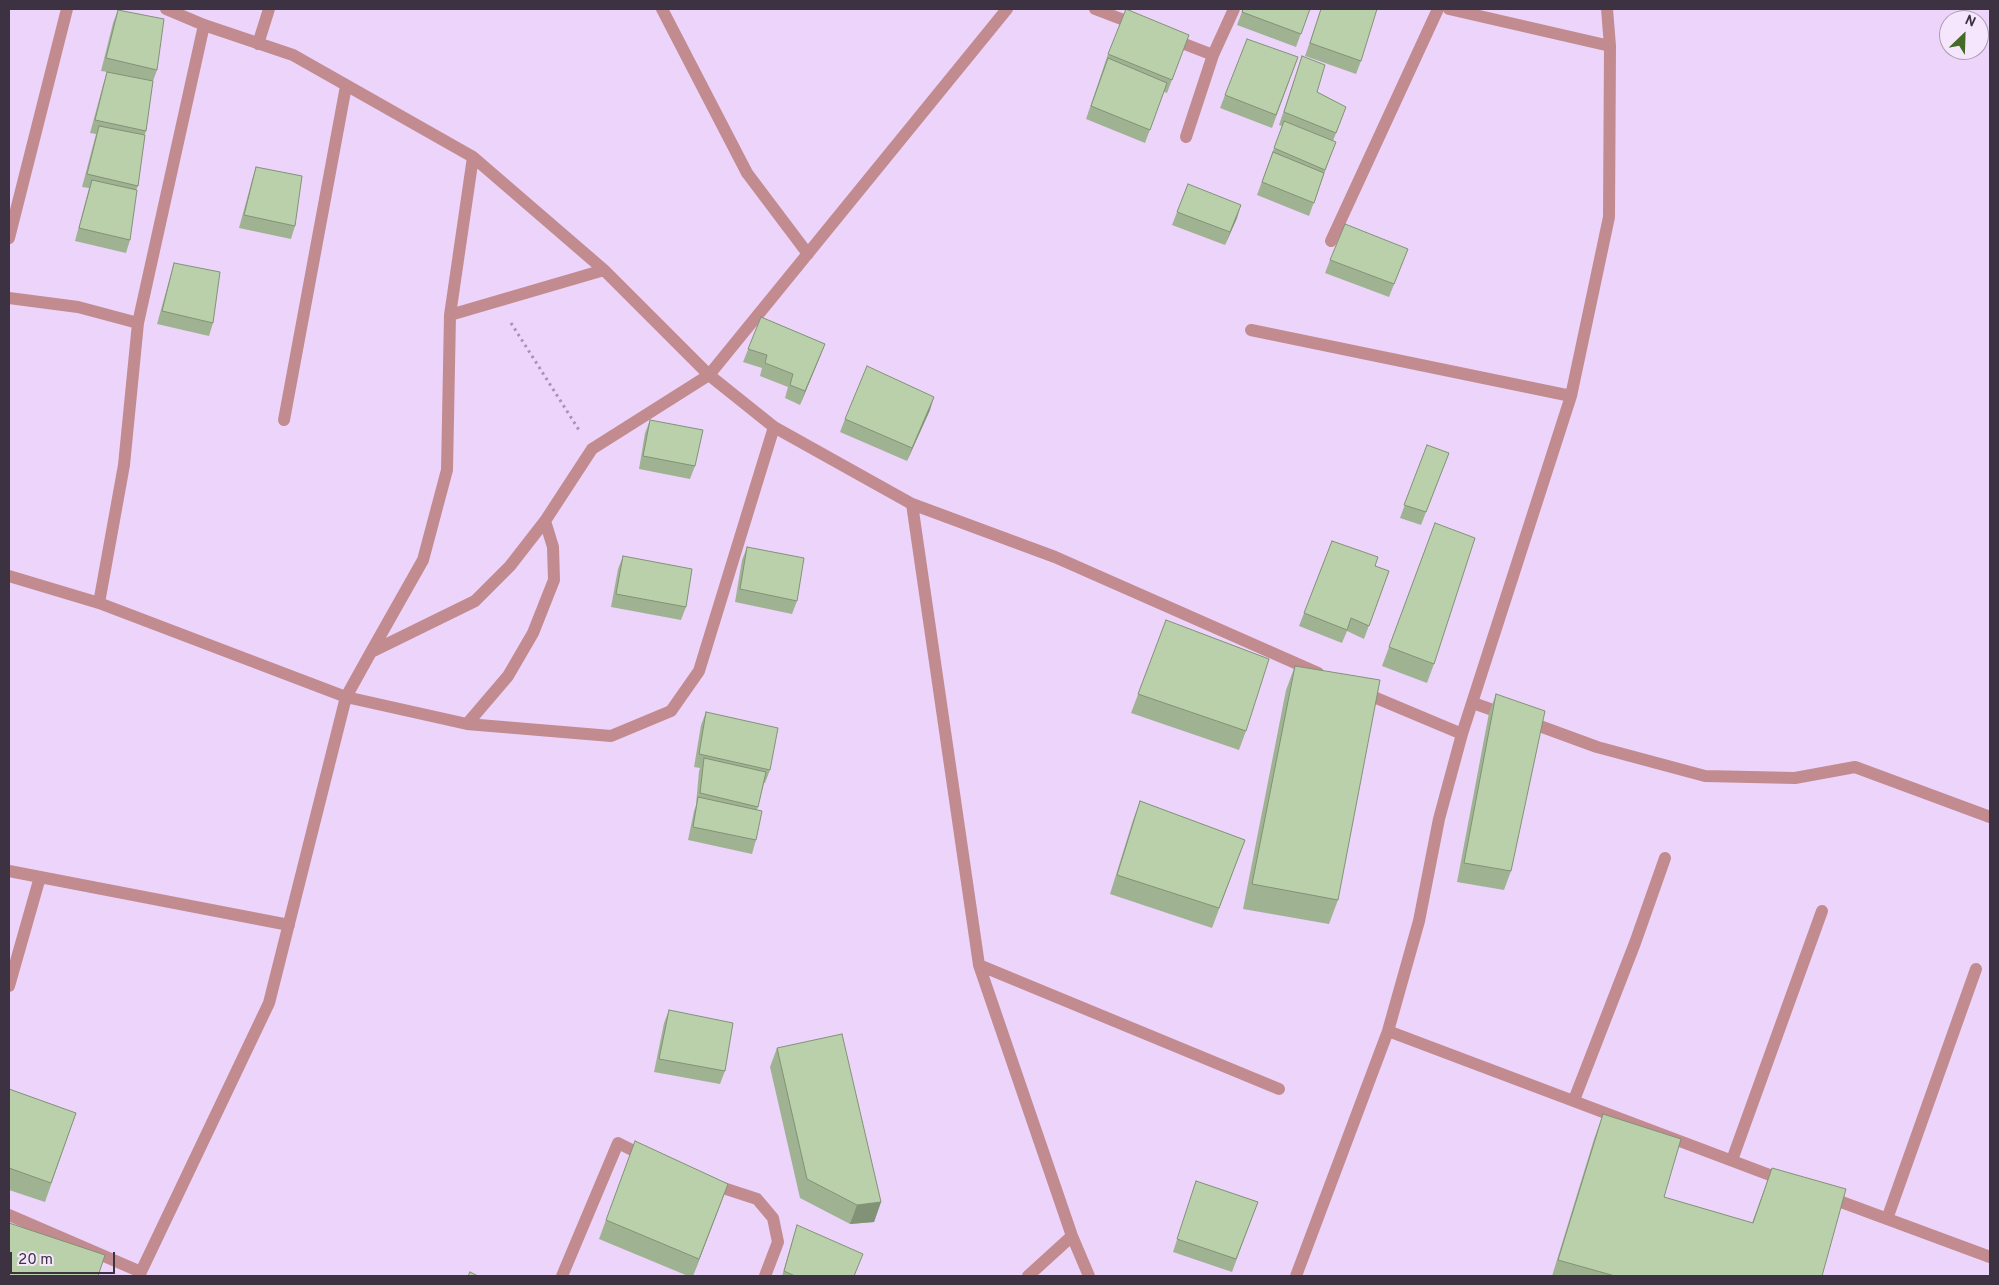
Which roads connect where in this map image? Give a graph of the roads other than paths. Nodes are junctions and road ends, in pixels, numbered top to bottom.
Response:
1 (67, 9) edge
2 (166, 9) edge
3 (269, 9) edge
4 (662, 9) edge
5 (1007, 9) edge
6 (1095, 9) edge
7 (1234, 9) edge
8 (1438, 9) edge
9 (1449, 9) edge
10 (1607, 9) edge
11 (204, 25) junction
12 (258, 44) junction
13 (1610, 46) junction
14 (1213, 55) junction
15 (346, 86) junction
16 (1186, 137) dead end
17 (473, 157) junction
18 (9, 238) edge
19 (1330, 241) dead end
20 (808, 254) junction
21 (604, 270) junction
22 (9, 298) edge
23 (450, 315) junction
24 (138, 323) junction
25 (1251, 330) dead end
26 (709, 375) junction
27 (1571, 396) junction
28 (284, 420) dead end
29 (774, 426) junction
30 (912, 504) junction
31 (545, 521) junction
32 (9, 576) edge
33 (98, 603) junction
34 (371, 652) junction
35 (1328, 677) edge
36 (1355, 688) edge
37 (346, 697) junction
38 (1472, 703) junction
39 (467, 724) junction
40 (1462, 734) junction
41 (1990, 817) edge
42 (1665, 858) dead end
43 (9, 872) edge
44 (40, 877) junction
45 (1822, 911) dead end
46 (288, 925) junction
47 (980, 965) junction
48 (1976, 969) dead end
49 (9, 986) edge
50 (1388, 1031) junction
51 (1278, 1089) dead end
52 (1574, 1100) junction
53 (1732, 1160) junction
54 (660, 1164) edge
55 (695, 1178) edge
56 (1797, 1185) edge
57 (1815, 1192) edge
58 (9, 1214) edge
59 (1887, 1219) junction
60 (1072, 1236) junction
61 (1990, 1258) edge
62 (140, 1274) edge
63 (562, 1276) edge
64 (765, 1276) edge
65 (1028, 1276) edge
66 (1089, 1276) edge
67 (1296, 1276) edge

1 - 18 street
2 - 11 street
3 - 12 street
4 - 20 street
5 - 20 street
6 - 14 street
7 - 14 street
8 - 19 street
9 - 13 street
10 - 13 street
11 - 12 street
11 - 24 street
12 - 15 street
13 - 27 street
14 - 16 street
15 - 17 street
15 - 28 street
17 - 21 street
17 - 23 street
20 - 26 street
21 - 23 street
21 - 26 street
22 - 24 street
23 - 34 street
24 - 33 street
25 - 27 street
26 - 29 street
26 - 31 street
27 - 38 street
29 - 30 street
29 - 39 street
30 - 35 street
30 - 47 street
31 - 34 street
31 - 39 street
32 - 33 street
33 - 37 street
34 - 37 street
36 - 40 street
37 - 39 street
37 - 46 street
38 - 40 street
38 - 41 street
40 - 50 street
42 - 52 street
43 - 44 street
44 - 46 street
44 - 49 street
45 - 53 street
46 - 62 street
47 - 51 street
47 - 60 street
48 - 59 street
50 - 52 street
50 - 67 street
52 - 53 street
53 - 56 street
54 - 63 street
55 - 64 street
57 - 59 street
58 - 62 street
59 - 61 street
60 - 65 street
60 - 66 street

